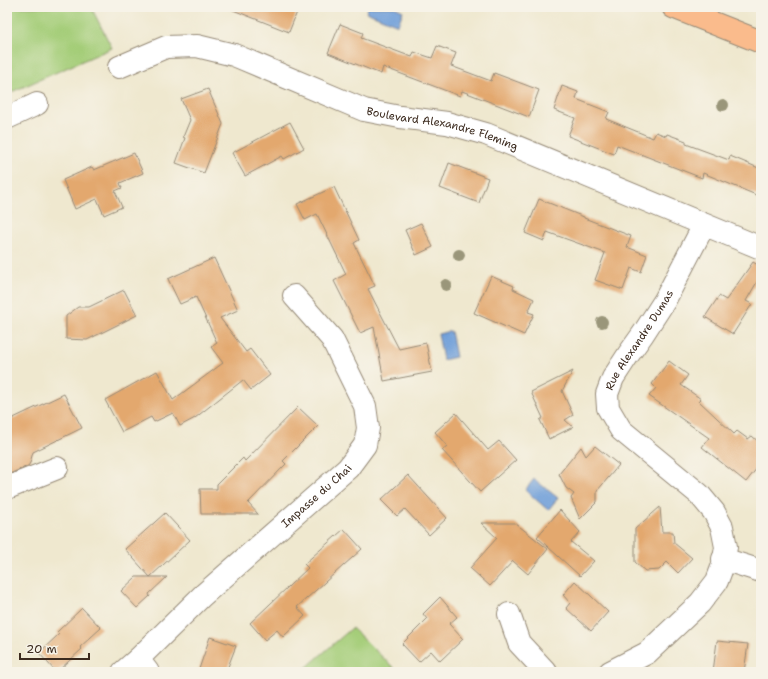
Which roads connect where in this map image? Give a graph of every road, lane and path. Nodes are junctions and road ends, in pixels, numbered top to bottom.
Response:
1 (673, 7) edge
2 (761, 42) edge
3 (118, 67) dead end
4 (37, 104) dead end
5 (7, 118) edge
6 (704, 224) junction
7 (761, 248) edge
8 (294, 296) dead end
9 (56, 468) dead end
10 (7, 488) edge
11 (723, 560) junction
12 (761, 571) edge
13 (509, 614) dead end
14 (136, 668) edge
15 (546, 672) edge
16 (610, 672) edge

1 - 2 main road
3 - 6 street, Boulevard Alexandre Fleming
4 - 5 street
6 - 7 street, Boulevard Alexandre Fleming
6 - 11 street, Rue Alexandre Dumas
8 - 14 street, Impasse du Chai
9 - 10 street
11 - 12 street
11 - 16 street, Rue Alexandre Dumas
13 - 15 street

